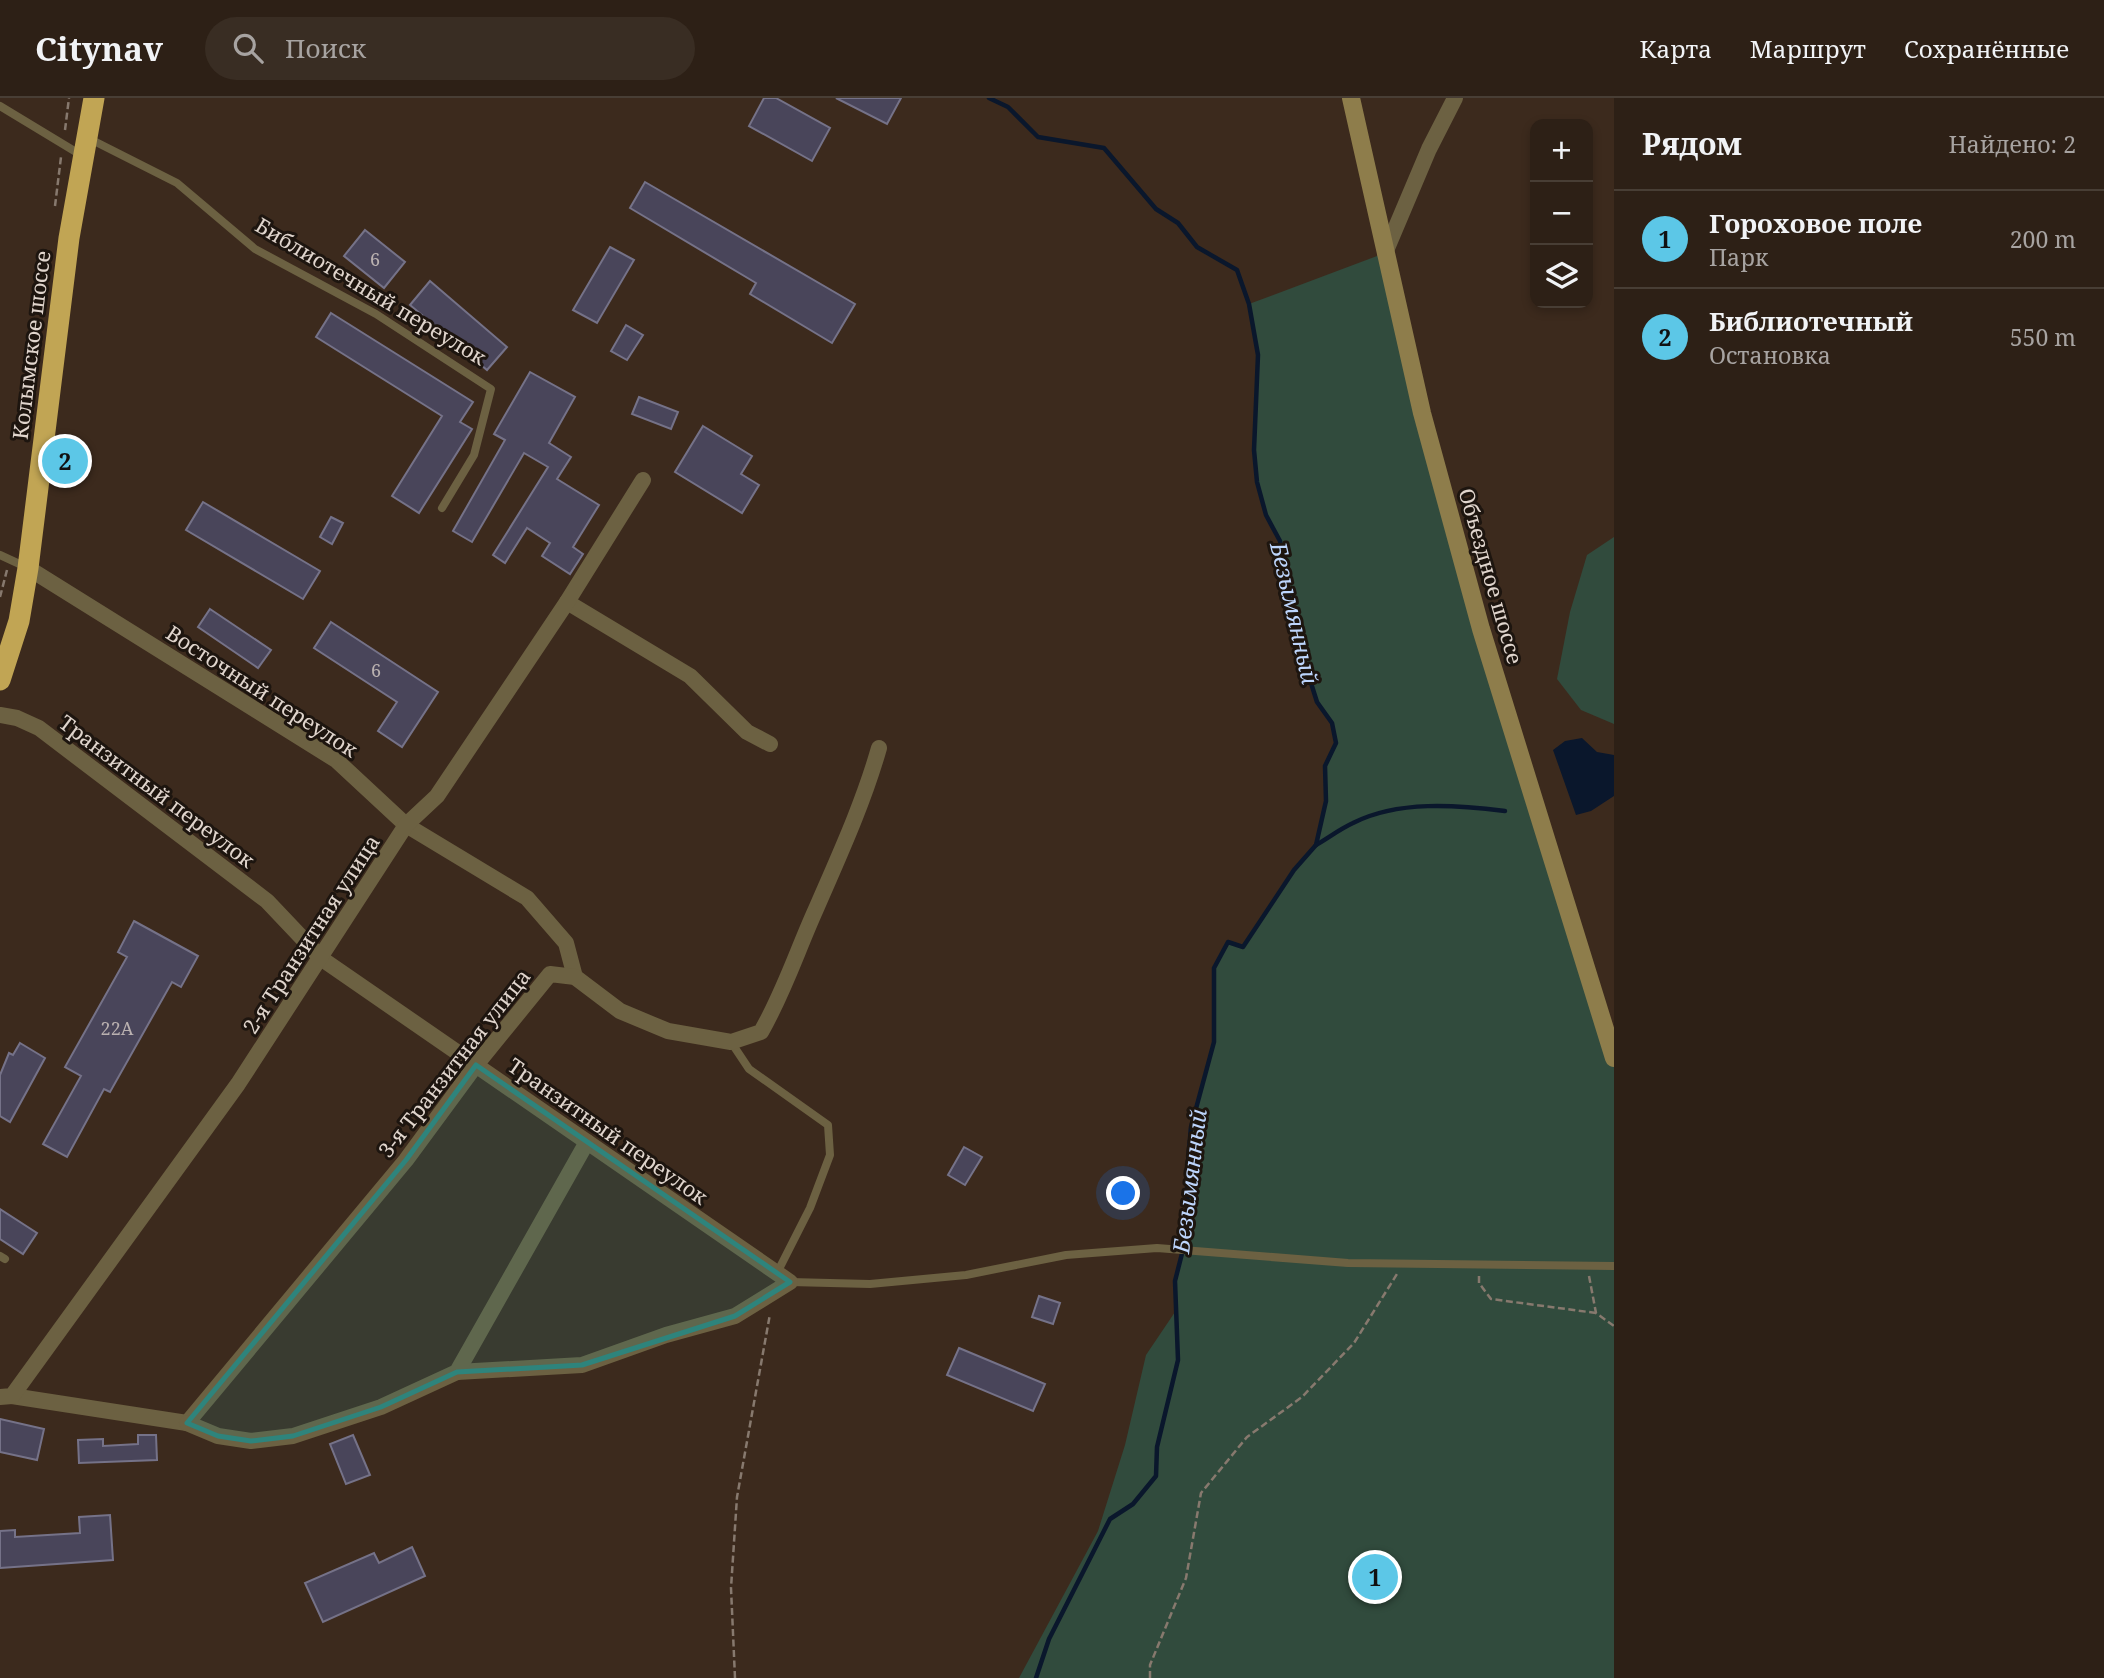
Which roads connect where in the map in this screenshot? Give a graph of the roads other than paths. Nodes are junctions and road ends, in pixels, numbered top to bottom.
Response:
1 (94, 98) edge
2 (1350, 98) edge
3 (1455, 98) edge
4 (0, 106) edge
5 (83, 146) junction
6 (1385, 253) junction
7 (643, 480) dead end
8 (442, 508) dead end
9 (0, 555) edge
10 (28, 568) junction
11 (567, 602) junction
12 (0, 680) edge
13 (0, 715) edge
14 (770, 744) dead end
15 (878, 748) dead end
16 (406, 825) junction
17 (321, 959) junction
18 (575, 977) junction
19 (732, 1042) junction
20 (1614, 1059) edge
21 (476, 1065) junction
22 (587, 1142) junction
23 (1614, 1266) edge
24 (784, 1278) junction
25 (457, 1372) junction
26 (6, 1396) edge
27 (187, 1423) junction

1 - 5 highway, Колымское шоссе
2 - 6 street, Объездное шоссе
3 - 6 street
4 - 5 lane
5 - 8 lane, Библиотечный переулок
5 - 10 highway, Колымское шоссе
6 - 20 street, Объездное шоссе
7 - 11 street, 2-я Транзитная улица
9 - 10 lane
10 - 12 highway, Колымское шоссе
10 - 16 street, Восточный переулок
11 - 14 street
11 - 16 street, 2-я Транзитная улица
13 - 17 street, Транзитный переулок
15 - 19 street
16 - 17 street, 2-я Транзитная улица
16 - 18 street, Восточный переулок
17 - 21 street, Транзитный переулок
17 - 26 street, 2-я Транзитная улица
18 - 19 street
18 - 21 street, 3-я Транзитная улица
19 - 24 lane
21 - 22 street, Транзитный переулок
21 - 27 street, 3-я Транзитная улица
22 - 24 street, Транзитный переулок
22 - 25 street
23 - 24 lane
24 - 25 street
25 - 27 street
26 - 27 street

